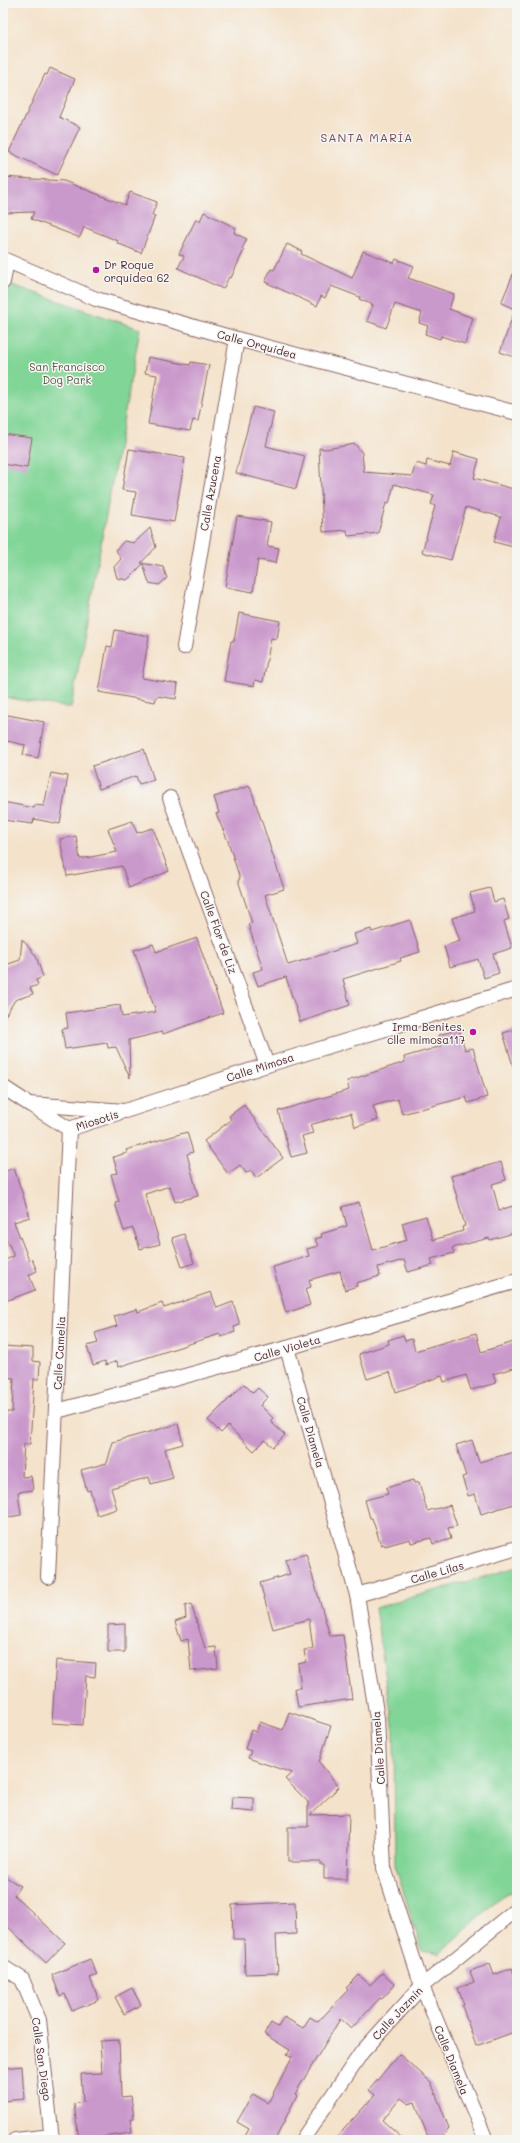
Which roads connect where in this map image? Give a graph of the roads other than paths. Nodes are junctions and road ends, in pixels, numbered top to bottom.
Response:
1 (5, 260) edge
2 (3, 282) edge
3 (237, 339) junction
4 (517, 413) edge
5 (184, 647) dead end
6 (170, 798) dead end
7 (517, 989) edge
8 (267, 1065) junction
9 (3, 1087) edge
10 (29, 1104) junction
11 (125, 1111) junction
12 (69, 1129) junction
13 (517, 1281) edge
14 (286, 1348) junction
15 (57, 1411) junction
16 (517, 1548) edge
17 (48, 1578) dead end
18 (357, 1595) junction
19 (517, 1909) edge
20 (3, 1966) edge
21 (422, 1986) junction
22 (52, 2138) edge
23 (15, 2140) edge
24 (302, 2140) edge
25 (486, 2140) edge

1 - 2 street
1 - 3 street, Calle Orquídea
3 - 4 street, Calle Orquídea
3 - 5 street, Calle Azucena
6 - 8 street, Calle Flor de Liz
7 - 8 street, Calle Mimosa
8 - 11 street, Calle Mimosa
9 - 10 street, Calle Mimosa
10 - 11 street, Calle Mimosa
10 - 12 street
11 - 12 street, Miosotis
12 - 15 street, Calle Camelia
13 - 14 street, Calle Violeta
14 - 15 street, Calle Violeta
14 - 18 street, Calle Diamela
15 - 17 street, Calle Camelia
16 - 18 street, Calle Lilas
18 - 21 street, Calle Diamela
19 - 21 street, Calle Jazmín
20 - 22 street, Calle San Diego
21 - 24 street, Calle Jazmín
21 - 25 street, Calle Diamela
22 - 23 street

